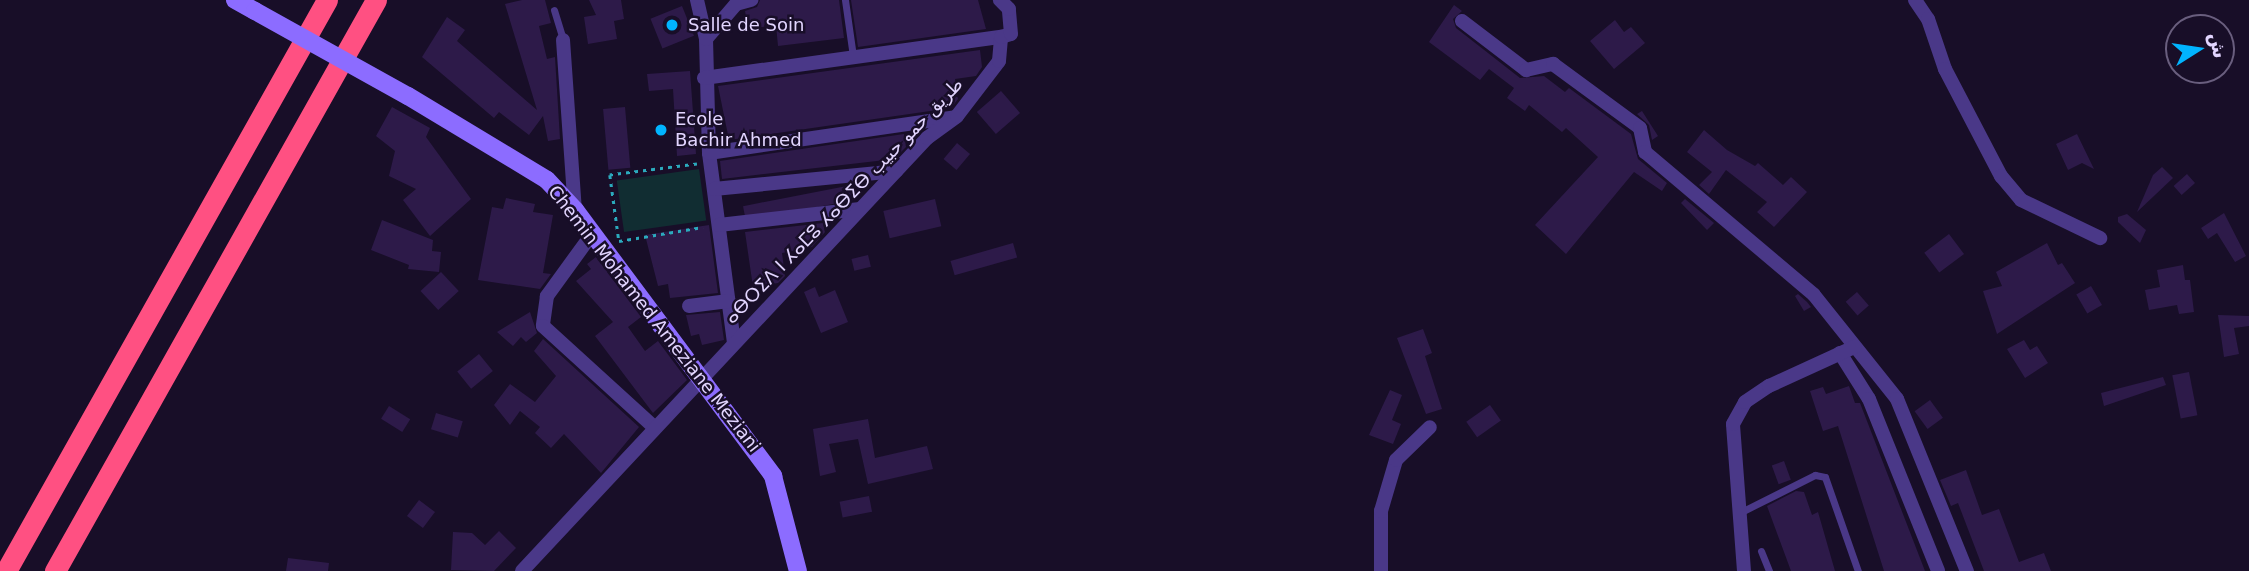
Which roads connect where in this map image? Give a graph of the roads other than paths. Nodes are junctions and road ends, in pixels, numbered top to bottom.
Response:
1 (235, 0) edge
2 (327, 0) edge
3 (376, 0) edge
4 (697, 0) edge
5 (751, 0) edge
6 (845, 0) edge
7 (1000, 0) edge
8 (1915, 0) edge
9 (554, 10) dead end
10 (1462, 21) dead end
11 (1002, 37) junction
12 (706, 39) junction
13 (563, 40) joint
14 (853, 57) junction
15 (704, 78) junction
16 (957, 116) junction
17 (710, 158) junction
18 (896, 171) junction
19 (714, 189) junction
20 (860, 209) junction
21 (575, 211) junction
22 (719, 225) junction
23 (592, 234) junction
24 (2100, 237) dead end
25 (729, 301) junction
26 (689, 306) dead end
27 (734, 343) junction
28 (1854, 347) junction
29 (1840, 353) junction
30 (701, 378) junction
31 (654, 427) junction
32 (1430, 427) dead end
33 (1739, 513) junction
34 (1761, 551) dead end
35 (6, 571) edge
36 (55, 571) edge
37 (522, 571) edge
38 (798, 571) edge
39 (1381, 571) edge
40 (1744, 571) edge
41 (1769, 571) edge
42 (1858, 571) edge
43 (1938, 571) edge
44 (1967, 571) edge

1 - 21 main road, Chemin Mohamed Ameziane Meziani, bridge
2 - 35 highway
3 - 36 highway
4 - 12 street
5 - 12 street
6 - 14 lane
7 - 11 street, ⴰⴱⵔⵉⴷ ⵏ ⵃⴰⵎⵓ ⵃⴰⴱⵉⴱ طريق حمو حبيب
8 - 24 street
9 - 13 lane
10 - 28 street
11 - 14 street
11 - 16 street, ⴰⴱⵔⵉⴷ ⵏ ⵃⴰⵎⵓ ⵃⴰⴱⵉⴱ طريق حمو حبيب
12 - 15 street
13 - 21 street
14 - 15 street
15 - 17 street
16 - 17 street
16 - 18 street, ⴰⴱⵔⵉⴷ ⵏ ⵃⴰⵎⵓ ⵃⴰⴱⵉⴱ طريق حمو حبيب
17 - 19 street
18 - 19 street
18 - 20 street, ⴰⴱⵔⵉⴷ ⵏ ⵃⴰⵎⵓ ⵃⴰⴱⵉⴱ طريق حمو حبيب
19 - 22 street
20 - 22 street
20 - 27 street, ⴰⴱⵔⵉⴷ ⵏ ⵃⴰⵎⵓ ⵃⴰⴱⵉⴱ طريق حمو حبيب
21 - 23 main road, Chemin Mohamed Ameziane Meziani
22 - 25 street
23 - 30 main road, Chemin Mohamed Ameziane Meziani
23 - 31 street
25 - 26 street
25 - 27 street
27 - 30 street, ⴰⴱⵔⵉⴷ ⵏ ⵃⴰⵎⵓ ⵃⴰⴱⵉⴱ طريق حمو حبيب
28 - 29 street
28 - 44 street
29 - 33 street
29 - 43 street
30 - 31 street, ⴰⴱⵔⵉⴷ ⵏ ⵃⴰⵎⵓ ⵃⴰⴱⵉⴱ طريق حمو حبيب
30 - 38 main road, Chemin Mohamed Ameziane Meziani
31 - 37 street, ⴰⴱⵔⵉⴷ ⵏ ⵃⴰⵎⵓ ⵃⴰⴱⵉⴱ طريق حمو حبيب
32 - 39 street
33 - 40 street
33 - 42 lane
34 - 41 lane

